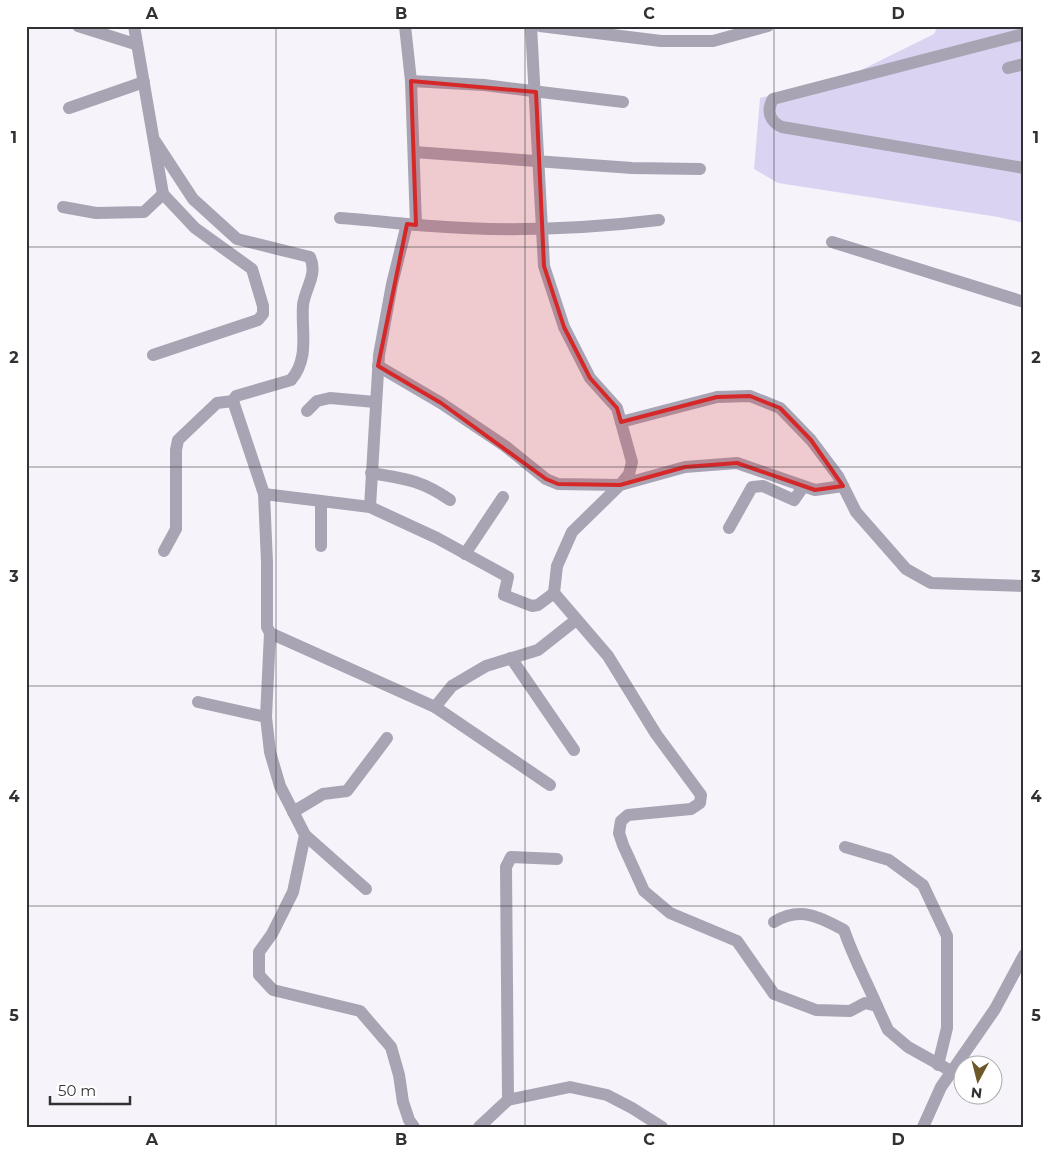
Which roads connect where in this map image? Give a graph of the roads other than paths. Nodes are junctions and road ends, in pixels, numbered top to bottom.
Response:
1 (78, 26) edge
2 (134, 26) edge
3 (405, 26) edge
4 (531, 26) edge
5 (540, 26) edge
6 (768, 26) edge
7 (1024, 34) edge
8 (135, 44) junction
9 (1024, 64) edge
10 (1008, 68) dead end
11 (411, 81) junction
12 (144, 82) junction
13 (536, 92) junction
14 (623, 102) dead end
15 (69, 108) dead end
16 (155, 141) junction
17 (414, 152) junction
18 (539, 160) junction
19 (1024, 168) edge
20 (700, 169) dead end
21 (163, 194) junction
22 (63, 206) dead end
23 (340, 218) dead end
24 (659, 220) dead end
25 (411, 225) junction
26 (542, 229) junction
27 (832, 242) dead end
28 (1024, 302) edge
29 (153, 355) dead end
30 (378, 366) junction
31 (233, 401) junction
32 (375, 402) junction
33 (307, 411) dead end
34 (621, 422) junction
35 (371, 474) junction
36 (620, 485) junction
37 (803, 486) junction
38 (843, 486) junction
39 (264, 494) junction
40 (503, 497) dead end
41 (450, 500) dead end
42 (320, 502) junction
43 (370, 507) junction
44 (729, 528) dead end
45 (321, 546) dead end
46 (164, 551) dead end
47 (465, 554) junction
48 (1024, 586) edge
49 (554, 593) junction
50 (576, 620) junction
51 (270, 633) junction
52 (511, 658) junction
53 (198, 702) dead end
54 (435, 707) junction
55 (266, 716) junction
56 (387, 738) dead end
57 (574, 750) dead end
58 (550, 785) dead end
59 (293, 812) junction
60 (305, 835) junction
61 (846, 848) dead end
62 (557, 859) dead end
63 (366, 889) dead end
64 (774, 922) dead end
65 (1024, 955) edge
66 (877, 1006) junction
67 (962, 1056) edge
68 (938, 1065) junction
69 (952, 1071) joint
70 (508, 1100) junction
71 (414, 1127) edge
72 (480, 1127) edge
73 (662, 1127) edge
74 (923, 1127) edge

1 - 8 street
2 - 8 street
3 - 11 street
4 - 13 street
5 - 6 street
7 - 19 street
8 - 12 street
9 - 10 street
11 - 13 street
11 - 17 street
12 - 15 street
12 - 16 street
13 - 14 street
13 - 18 street
16 - 21 street
16 - 31 street
17 - 18 street
17 - 25 street
18 - 20 street
18 - 26 street
21 - 22 street
21 - 29 street
23 - 25 street
24 - 26 street
25 - 26 street
25 - 30 street
26 - 34 street
27 - 28 street
30 - 32 street
30 - 36 street
31 - 39 street
31 - 46 street
32 - 33 street
32 - 35 street
34 - 36 street
34 - 38 street
35 - 41 street
35 - 43 street
36 - 37 street
36 - 49 street
37 - 38 street
37 - 44 street
38 - 48 street
39 - 42 street
39 - 51 street
40 - 47 street
42 - 43 street
42 - 45 street
43 - 47 street
47 - 49 street
49 - 50 street
50 - 52 street
50 - 66 street
51 - 54 street
51 - 55 street
52 - 54 street
52 - 57 street
53 - 55 street
54 - 58 street
55 - 59 street
56 - 59 street
59 - 60 street
60 - 63 street
60 - 71 street
61 - 68 street
62 - 70 street
64 - 66 street
65 - 67 street
66 - 68 street
68 - 69 street
69 - 74 street
70 - 72 street
70 - 73 street

